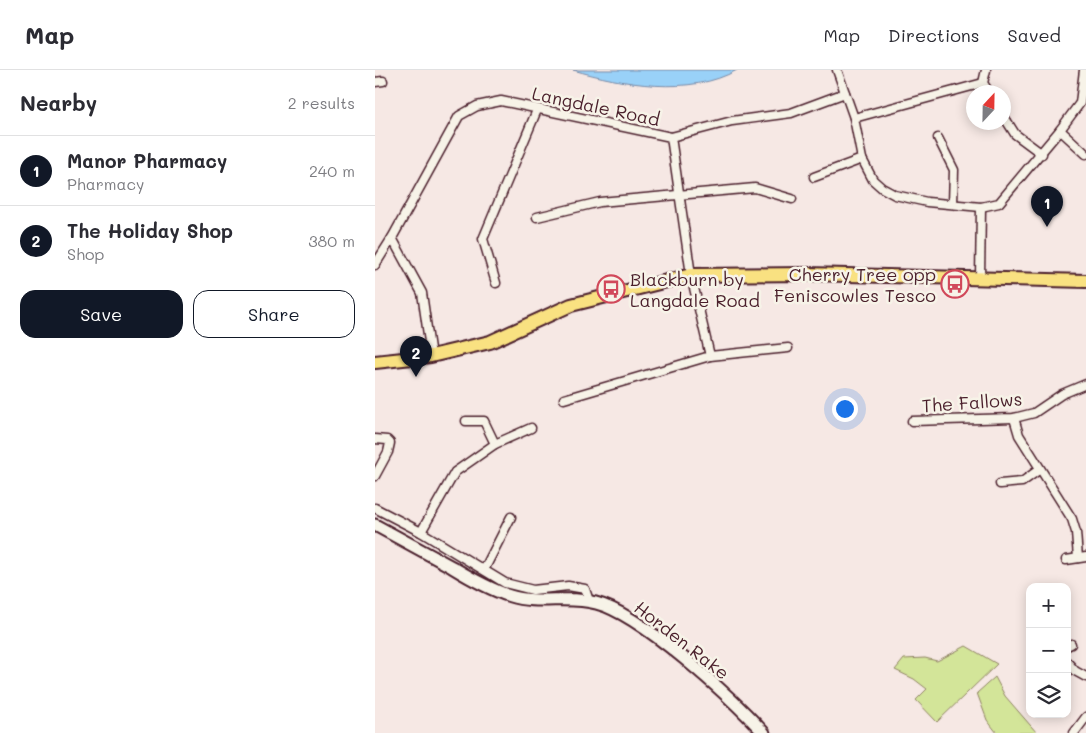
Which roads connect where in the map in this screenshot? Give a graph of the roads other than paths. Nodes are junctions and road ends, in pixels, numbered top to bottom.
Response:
1 (837, 70) edge
2 (986, 70) edge
3 (1083, 70) edge
4 (983, 82) junction
5 (985, 85) edge
6 (845, 93) junction
7 (537, 110) junction
8 (854, 118) junction
9 (1011, 128) edge
10 (1060, 130) junction
11 (671, 136) junction
12 (938, 138) dead end
13 (1042, 154) junction
14 (1086, 154) edge
15 (862, 159) junction
16 (814, 177) dead end
17 (678, 196) junction
18 (792, 199) dead end
19 (953, 204) junction
20 (981, 207) junction
21 (537, 217) dead end
22 (392, 238) junction
23 (375, 265) edge
24 (691, 275) junction
25 (980, 278) junction
26 (1086, 281) edge
27 (496, 283) dead end
28 (788, 348) dead end
29 (431, 356) junction
30 (709, 356) junction
31 (375, 362) edge
32 (1086, 384) edge
33 (565, 400) dead end
34 (1014, 418) junction
35 (466, 421) dead end
36 (912, 421) dead end
37 (531, 428) dead end
38 (375, 439) edge
39 (495, 444) junction
40 (1040, 469) junction
41 (375, 476) edge
42 (1000, 484) dead end
43 (375, 508) edge
44 (511, 517) dead end
45 (375, 525) edge
46 (421, 532) junction
47 (1082, 558) edge
48 (1066, 560) dead end
49 (484, 570) junction
50 (589, 601) junction
51 (1071, 666) edge
52 (1086, 677) edge
53 (1086, 717) edge
54 (764, 733) edge
55 (1074, 733) edge

1 - 6 street
2 - 4 street
3 - 10 street
4 - 5 street
4 - 8 street
6 - 8 street
6 - 11 street
7 - 11 street, Langdale Road
7 - 22 street, Langdale Road
7 - 27 street
8 - 15 street
9 - 13 street
10 - 13 street
10 - 14 street
11 - 17 street, Langdale Road
12 - 19 street
13 - 20 street
15 - 16 street
15 - 19 street
17 - 18 street
17 - 21 street
17 - 24 street, Langdale Road
19 - 20 street
20 - 25 street
22 - 23 street, Langdale Road
22 - 29 street
24 - 25 main road
24 - 29 main road
24 - 30 street, Langdale Road
25 - 26 main road
28 - 30 street
29 - 31 main road
30 - 33 street
32 - 34 street, The Fallows
34 - 36 street, The Fallows
34 - 40 street
35 - 39 street
37 - 39 street
38 - 41 street
39 - 46 street
40 - 42 street
40 - 47 street
43 - 46 street
44 - 49 street
45 - 50 street, Horden Rake
46 - 49 street
47 - 48 street
49 - 50 street
50 - 54 street, Horden Rake
51 - 52 street
53 - 55 street

